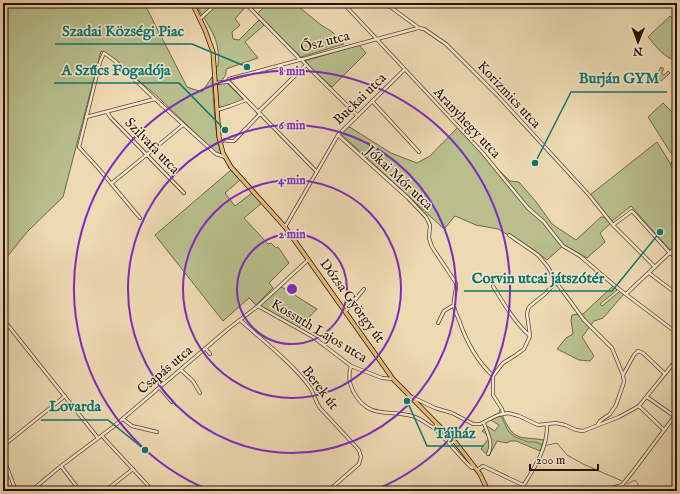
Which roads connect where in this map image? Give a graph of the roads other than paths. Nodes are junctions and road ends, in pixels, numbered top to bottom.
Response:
1 (192, 3) edge
2 (217, 3) edge
3 (245, 3) edge
4 (343, 3) edge
5 (385, 3) edge
6 (200, 19) junction
7 (419, 28) junction
8 (376, 39) junction
9 (300, 59) junction
10 (306, 65) junction
11 (404, 70) junction
12 (228, 82) junction
13 (215, 83) junction
14 (155, 99) junction
15 (246, 100) junction
16 (372, 101) junction
17 (217, 110) junction
18 (108, 112) junction
19 (259, 113) junction
20 (357, 115) junction
21 (86, 117) junction
22 (183, 125) junction
23 (338, 134) junction
24 (220, 142) junction
25 (419, 152) dead end
26 (148, 155) junction
27 (225, 157) junction
28 (677, 159) edge
29 (316, 171) junction
30 (677, 173) edge
31 (112, 184) junction
32 (184, 193) dead end
33 (140, 218) dead end
34 (613, 224) junction
35 (285, 227) junction
36 (509, 235) dead end
37 (677, 246) edge
38 (670, 253) junction
39 (677, 258) edge
40 (308, 260) junction
41 (655, 267) junction
42 (649, 273) junction
43 (556, 282) junction
44 (493, 286) dead end
45 (364, 289) dead end
46 (626, 294) junction
47 (677, 294) edge
48 (454, 305) junction
49 (258, 306) junction
50 (346, 311) junction
51 (3, 319) edge
52 (240, 320) junction
53 (438, 323) dead end
54 (677, 333) edge
55 (530, 336) junction
56 (206, 349) junction
57 (210, 354) dead end
58 (677, 358) edge
59 (351, 366) junction
60 (181, 370) junction
61 (665, 374) junction
62 (623, 375) junction
63 (493, 376) junction
64 (393, 379) junction
65 (160, 388) junction
66 (200, 393) dead end
67 (65, 396) junction
68 (410, 396) junction
69 (647, 397) junction
70 (172, 402) dead end
71 (639, 406) junction
72 (503, 414) junction
73 (676, 416) edge
74 (123, 419) junction
75 (484, 423) junction
76 (437, 424) junction
77 (547, 424) junction
78 (598, 425) junction
79 (434, 428) junction
80 (664, 430) junction
81 (157, 432) dead end
82 (106, 433) junction
83 (102, 436) junction
84 (98, 438) junction
85 (105, 439) junction
86 (3, 446) edge
87 (488, 454) dead end
88 (3, 457) edge
89 (61, 466) junction
90 (476, 468) junction
91 (133, 469) junction
92 (523, 485) junction
93 (334, 487) junction
94 (35, 490) edge
95 (16, 491) edge
96 (31, 491) edge
97 (80, 491) edge
98 (105, 491) edge
99 (152, 491) edge
100 (328, 491) edge
101 (338, 491) edge
102 (488, 491) edge
103 (520, 491) edge
104 (609, 491) edge

1 - 6 main road, Dózsa György út
2 - 6 street
3 - 9 street
4 - 8 street, Aranyhegy utca
5 - 7 street, Korizmics utca
6 - 13 main road, Dózsa György út
7 - 8 street, Ősz utca
7 - 34 street, Korizmics utca
8 - 9 street, Ősz utca
8 - 11 street, Aranyhegy utca
9 - 10 street
9 - 12 street, Ősz utca
10 - 19 street
10 - 20 street
11 - 16 street, Buckai utca
11 - 46 street, Aranyhegy utca
12 - 13 street, Ősz utca
12 - 15 street
13 - 17 main road, Dózsa György út
14 - 18 street
14 - 21 street
14 - 22 street
15 - 17 street
15 - 19 street
16 - 20 street, Buckai utca
16 - 25 street
17 - 24 main road, Dózsa György út
18 - 21 street
18 - 26 street, Szilvafa utca
19 - 24 street
19 - 29 street
20 - 23 street, Buckai utca
21 - 31 street
22 - 26 street
22 - 27 street
23 - 29 street, Buckai utca
23 - 48 street, Jókai Mór utca
24 - 27 main road, Dózsa György út
26 - 31 street
26 - 32 street, Szilvafa utca
27 - 35 main road, Dózsa György út
28 - 30 street
29 - 35 street, Buckai utca
31 - 33 street
34 - 38 street
34 - 41 street, Korizmics utca
35 - 40 main road, Dózsa György út
36 - 43 street
37 - 38 street
38 - 39 street
38 - 41 street
40 - 49 street, Csapás utca
40 - 50 main road, Dózsa György út
41 - 42 street
42 - 46 street
42 - 47 street
43 - 55 street
43 - 62 street
44 - 55 street
45 - 50 street
46 - 54 street, Aranyhegy utca
48 - 53 street
48 - 63 street, Jókai Mór utca
49 - 52 street, Csapás utca
49 - 59 street, Kossuth Lajos utca
50 - 64 main road, Dózsa György út
51 - 67 street
52 - 56 street, Csapás utca
52 - 93 street, Berek út
55 - 63 street
56 - 57 street
56 - 60 street, Csapás utca
58 - 61 street
59 - 64 street, Kossuth Lajos utca
59 - 79 street
60 - 65 street, Csapás utca
60 - 66 street
61 - 62 street
61 - 69 street
62 - 78 street
63 - 72 street
64 - 68 main road, Dózsa György út
65 - 70 street
65 - 74 street, Csapás utca
67 - 84 street
67 - 86 street
68 - 75 street
68 - 76 main road, Dózsa György út
69 - 71 street
69 - 73 street
71 - 78 street
71 - 80 street
72 - 75 street
72 - 77 street
73 - 80 street
74 - 81 street
74 - 82 street, Csapás utca
75 - 87 street
76 - 79 street
76 - 90 main road, Dózsa György út
77 - 78 street
77 - 92 street
79 - 90 street, Dózsa György út
80 - 104 street
82 - 83 street, Csapás utca
82 - 85 street
83 - 84 street, Csapás utca
83 - 85 street
84 - 89 street, Csapás utca
85 - 91 street
88 - 95 street
89 - 94 street, Csapás utca
89 - 97 street
90 - 92 street
90 - 102 main road, Dózsa György út
91 - 98 street
91 - 99 street
92 - 103 street
93 - 100 street, Berek út
93 - 101 street
94 - 96 street, Csapás utca

